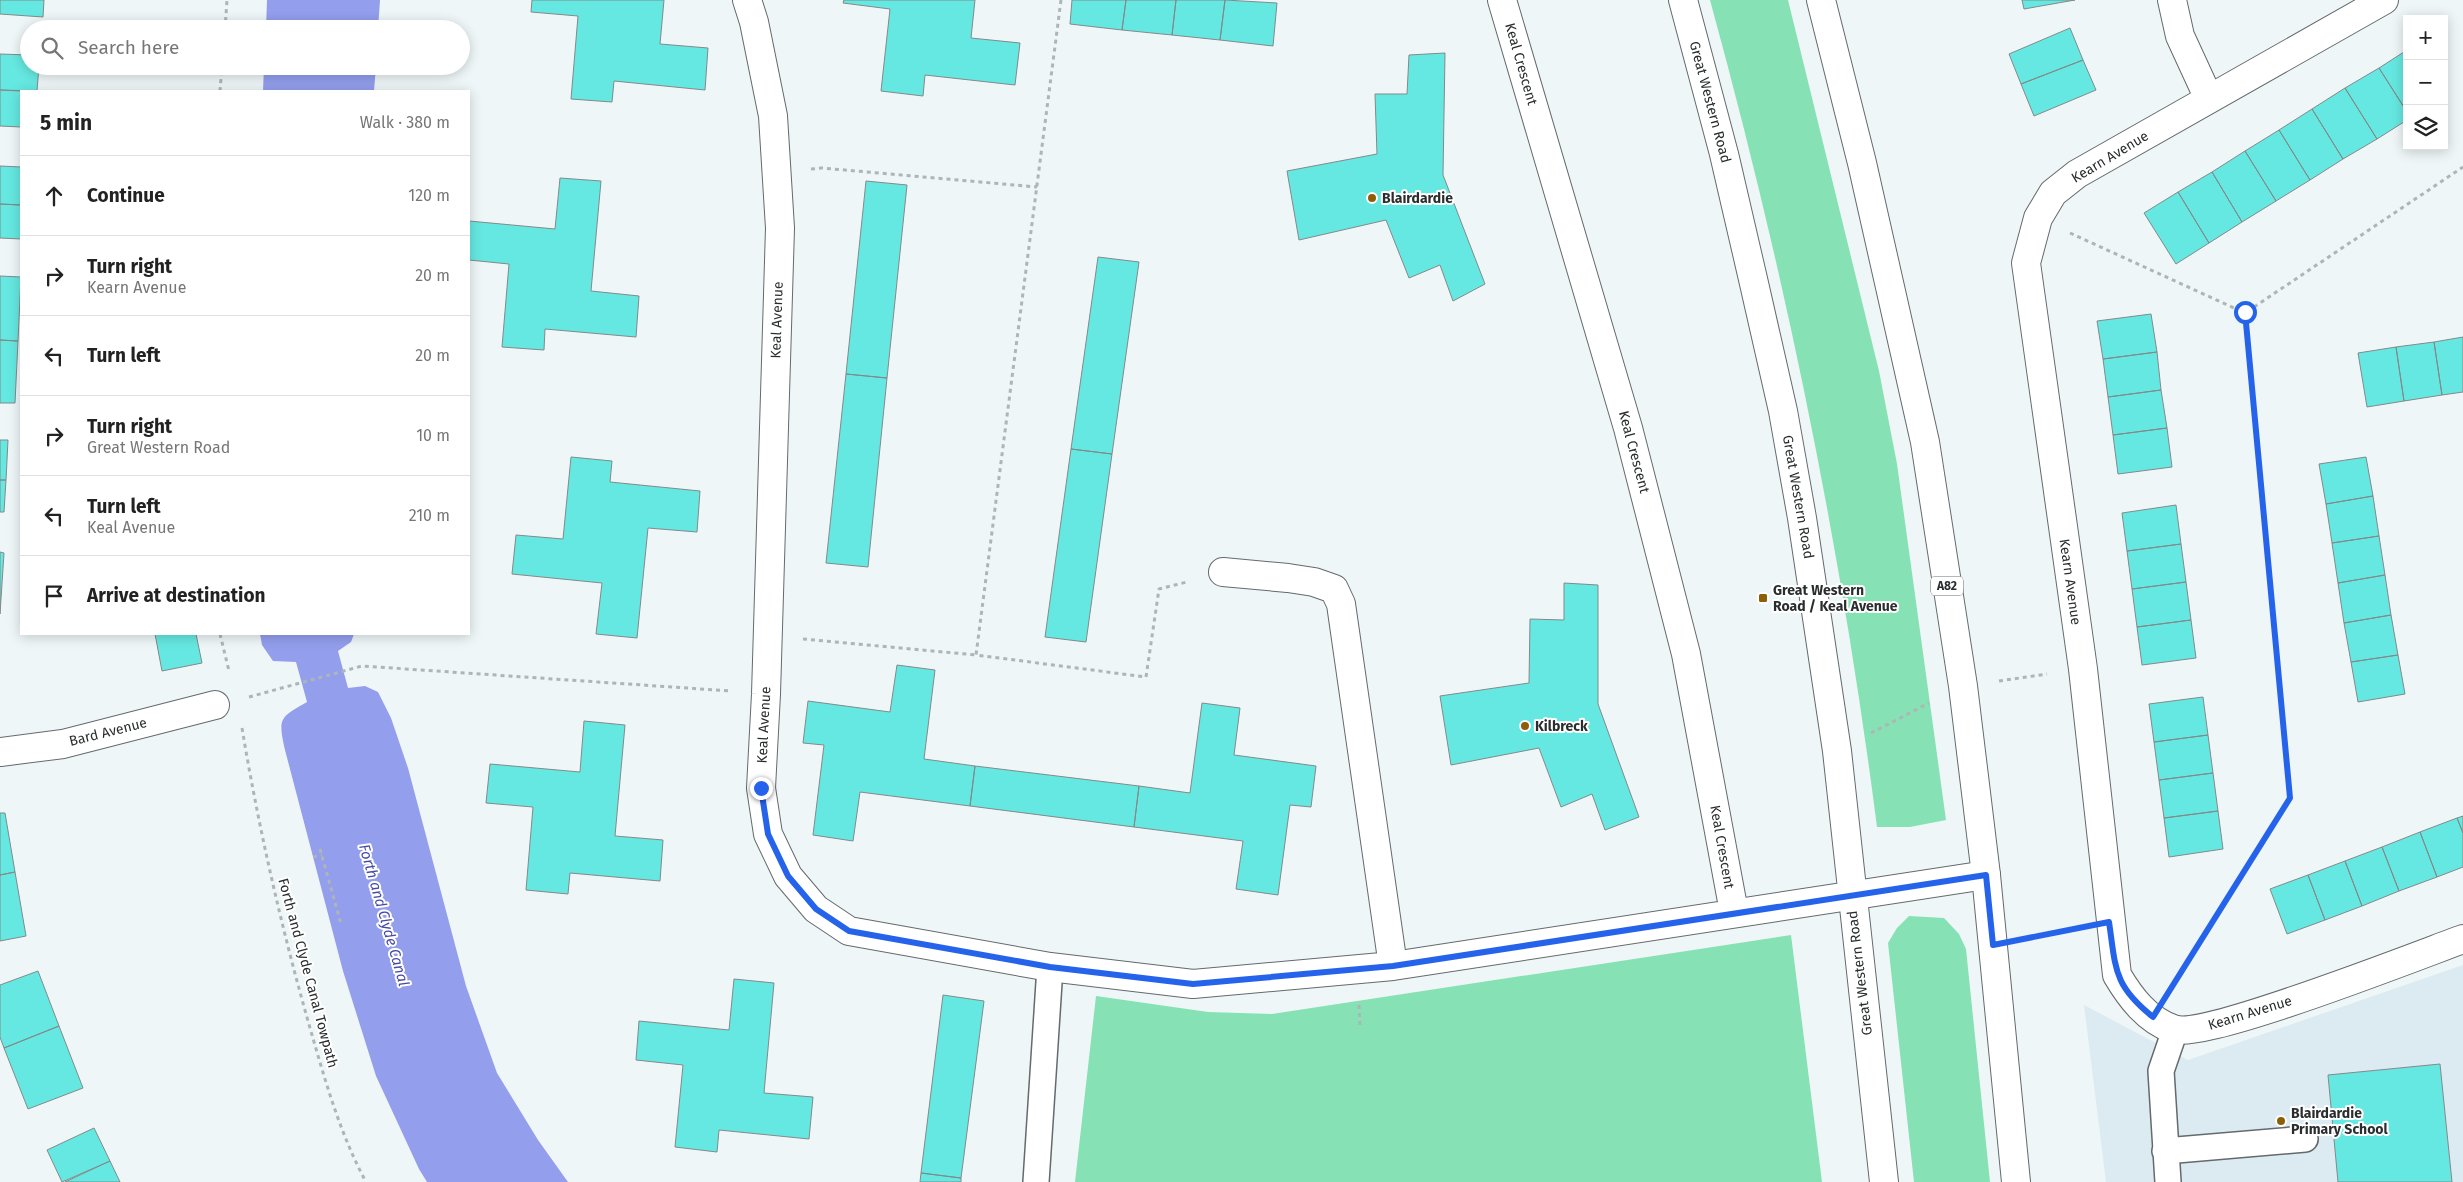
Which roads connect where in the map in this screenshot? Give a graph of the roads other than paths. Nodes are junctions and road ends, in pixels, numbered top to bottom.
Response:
1 (747, 0) edge
2 (1502, 0) edge
3 (1683, 0) edge
4 (1821, 0) edge
5 (2172, 0) edge
6 (2384, 0) edge
7 (2209, 99) junction
8 (1223, 572) road end
9 (215, 705) dead end
10 (0, 752) edge
11 (1986, 875) junction
12 (1851, 895) junction
13 (1734, 912) junction
14 (2463, 939) edge
15 (1393, 966) junction
16 (1050, 967) junction
17 (2164, 1023) junction
18 (2305, 1139) dead end
19 (2165, 1151) junction
20 (1036, 1182) edge
21 (1884, 1182) edge
22 (2016, 1182) edge
23 (2168, 1182) edge

1 - 16 street, Keal Avenue
2 - 13 street, Keal Crescent
3 - 12 street, Great Western Road
4 - 11 street, A82
5 - 7 street
6 - 7 street, Kearn Avenue
7 - 17 street, Kearn Avenue
8 - 15 street
9 - 10 street, Bard Avenue
11 - 12 street, Keal Avenue
11 - 22 street, A82
12 - 13 street, Keal Avenue
12 - 21 street, Great Western Road
13 - 15 street, Keal Avenue
14 - 17 street, Kearn Avenue
15 - 16 street, Keal Avenue
16 - 20 lane
17 - 19 lane
18 - 19 lane
19 - 23 lane

